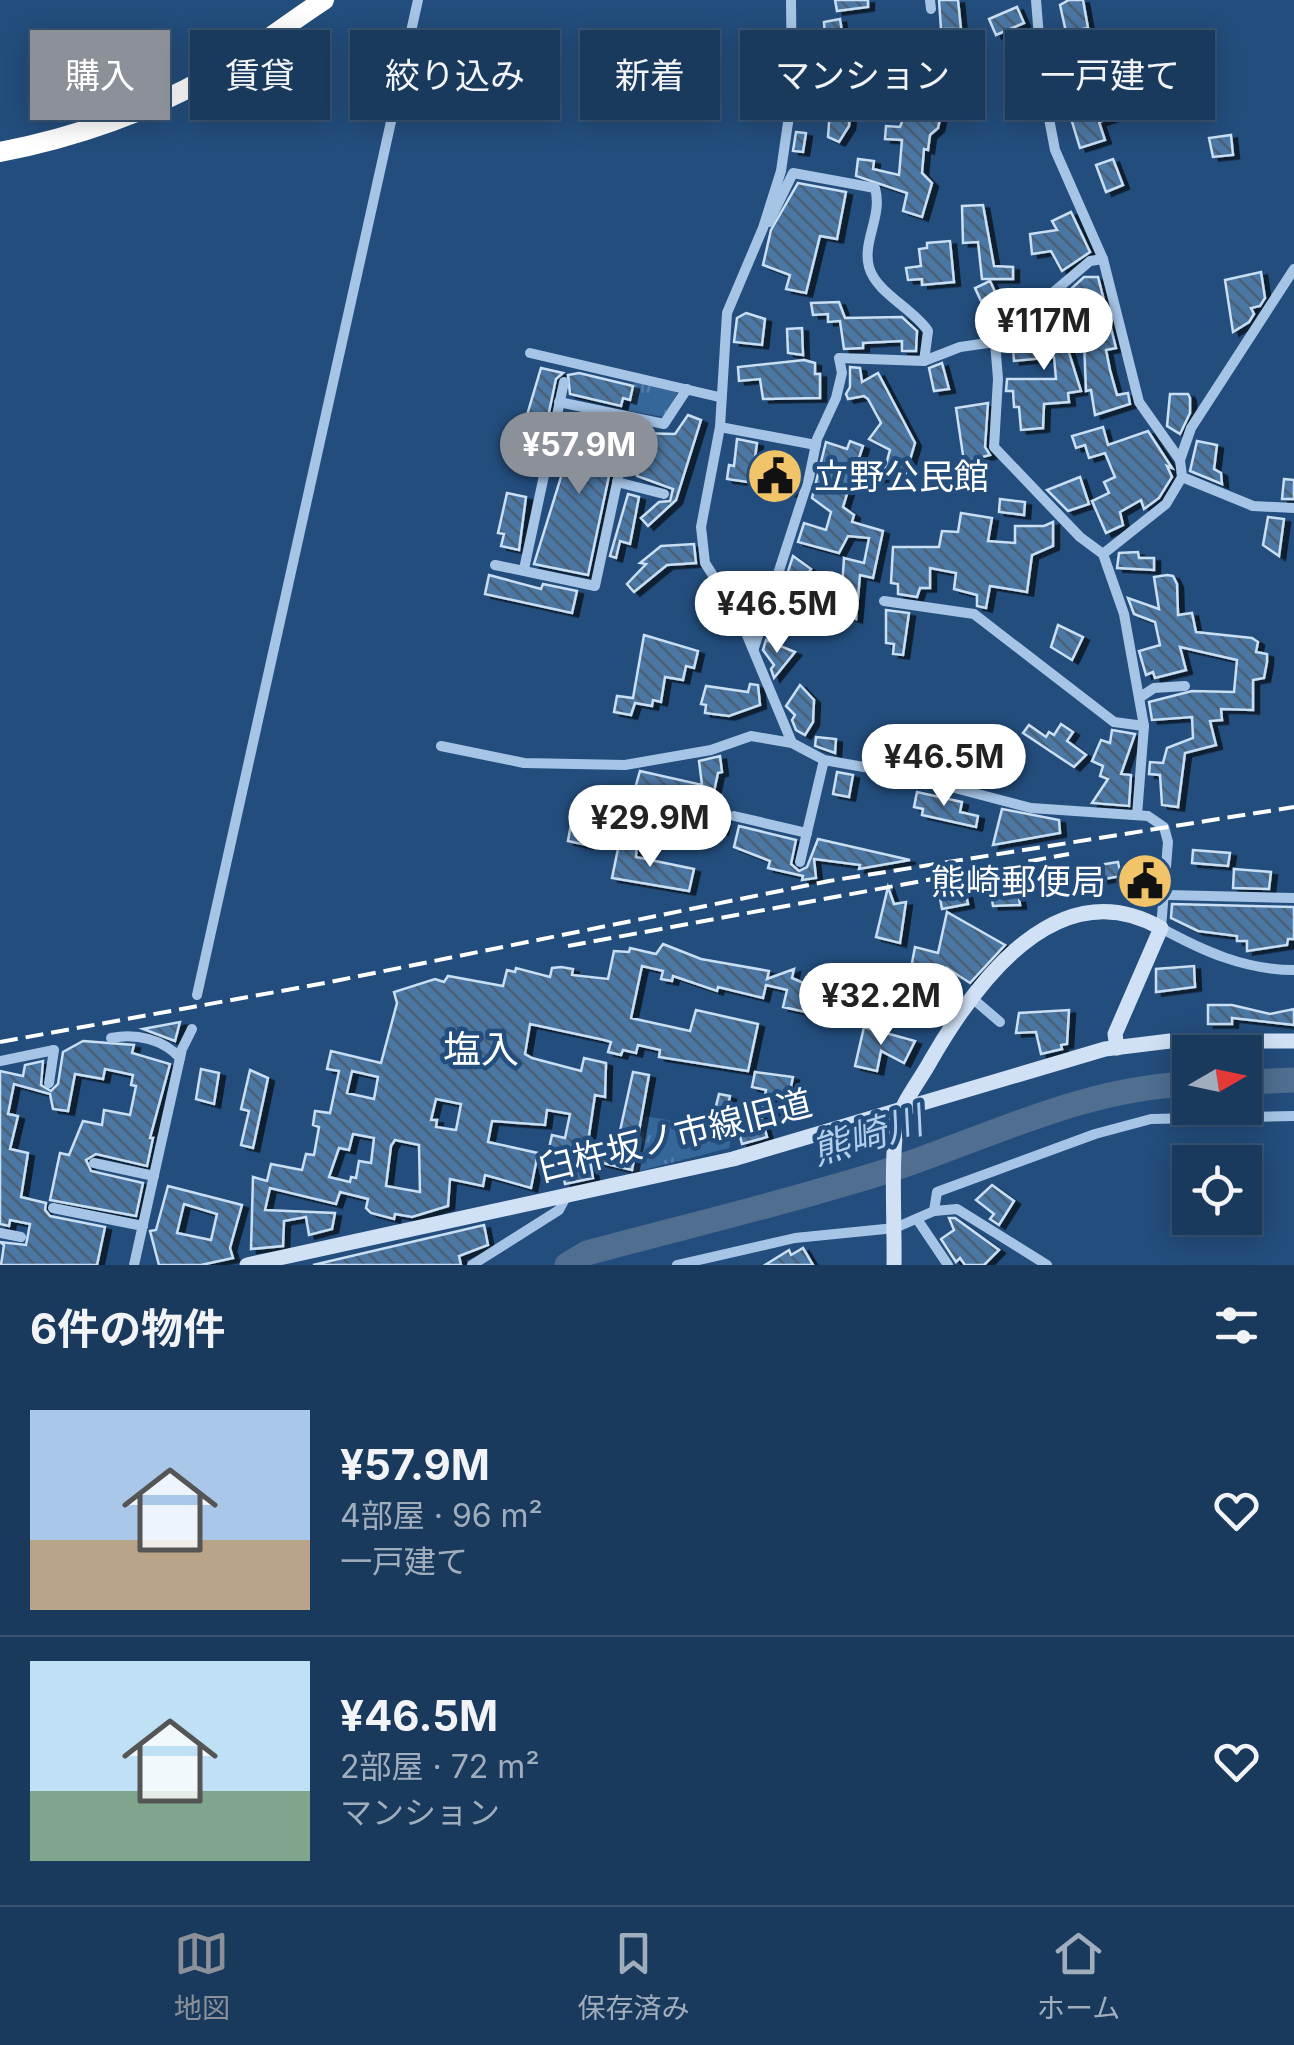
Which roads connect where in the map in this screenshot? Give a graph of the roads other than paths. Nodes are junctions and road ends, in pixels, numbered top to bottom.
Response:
1 (324, 0) edge
2 (418, 0) edge
3 (791, 0) edge
4 (1036, 0) edge
5 (0, 152) edge
6 (763, 228) junction
7 (1103, 259) junction
8 (1294, 268) edge
9 (995, 342) junction
10 (530, 354) dead end
11 (924, 361) junction
12 (564, 382) dead end
13 (687, 390) junction
14 (719, 397) junction
15 (559, 402) junction
16 (631, 417) junction
17 (720, 427) junction
18 (816, 445) junction
19 (1180, 460) junction
20 (1182, 477) junction
21 (617, 482) junction
22 (664, 494) dead end
23 (1294, 508) edge
24 (1103, 554) junction
25 (495, 565) dead end
26 (524, 569) junction
27 (884, 601) dead end
28 (754, 648) junction
29 (1184, 686) dead end
30 (1139, 698) junction
31 (1144, 726) junction
32 (792, 742) junction
33 (441, 746) dead end
34 (824, 760) junction
35 (1137, 815) junction
36 (734, 816) dead end
37 (807, 833) junction
38 (800, 862) dead end
39 (1167, 895) junction
40 (1294, 898) edge
41 (1161, 928) junction
42 (1294, 970) edge
43 (197, 995) dead end
44 (974, 1000) junction
45 (1000, 1022) dead end
46 (192, 1029) dead end
47 (111, 1038) dead end
48 (1294, 1041) edge
49 (1117, 1048) junction
50 (180, 1058) junction
51 (0, 1061) edge
52 (50, 1083) dead end
53 (901, 1114) junction
54 (1294, 1116) edge
55 (94, 1163) dead end
56 (154, 1176) junction
57 (568, 1194) junction
58 (53, 1208) dead end
59 (934, 1211) junction
60 (917, 1219) junction
61 (143, 1226) junction
62 (895, 1228) junction
63 (0, 1233) edge
64 (21, 1237) dead end
65 (134, 1265) edge
66 (246, 1265) edge
67 (472, 1265) edge
68 (677, 1265) edge
69 (894, 1265) edge
70 (948, 1265) edge
71 (1047, 1265) edge

1 - 5 highway
2 - 43 street
3 - 6 street
4 - 7 street
6 - 11 street
6 - 14 street
7 - 9 street
7 - 19 street
8 - 19 street
9 - 11 street
9 - 24 street
10 - 13 street
11 - 18 street
12 - 15 street
13 - 14 street
13 - 16 street
14 - 17 street
15 - 16 street
15 - 26 street
16 - 21 street
17 - 18 street
17 - 28 street
18 - 28 street
19 - 20 street
20 - 23 street
20 - 24 street
21 - 22 street
21 - 26 street
24 - 30 street
25 - 26 street
27 - 31 street
28 - 32 street
29 - 30 street
30 - 31 street
31 - 35 street
32 - 33 street
32 - 34 street
34 - 35 street
34 - 37 street
35 - 39 street
36 - 37 street
37 - 38 street
39 - 40 street
39 - 41 street
41 - 42 street
41 - 44 street
41 - 49 street
44 - 45 street
44 - 53 street
46 - 50 street
47 - 50 street
48 - 49 street, 臼杵坂ノ市線旧道
49 - 53 street, 臼杵坂ノ市線旧道
50 - 56 street
51 - 52 street
53 - 57 street, 臼杵坂ノ市線旧道
53 - 62 street
54 - 59 street
55 - 56 street
56 - 61 street
57 - 66 street, 臼杵坂ノ市線旧道
57 - 67 street
58 - 61 street
59 - 60 street
59 - 71 street
60 - 62 street
60 - 70 street
61 - 65 street
62 - 68 street
62 - 69 street
63 - 64 street

